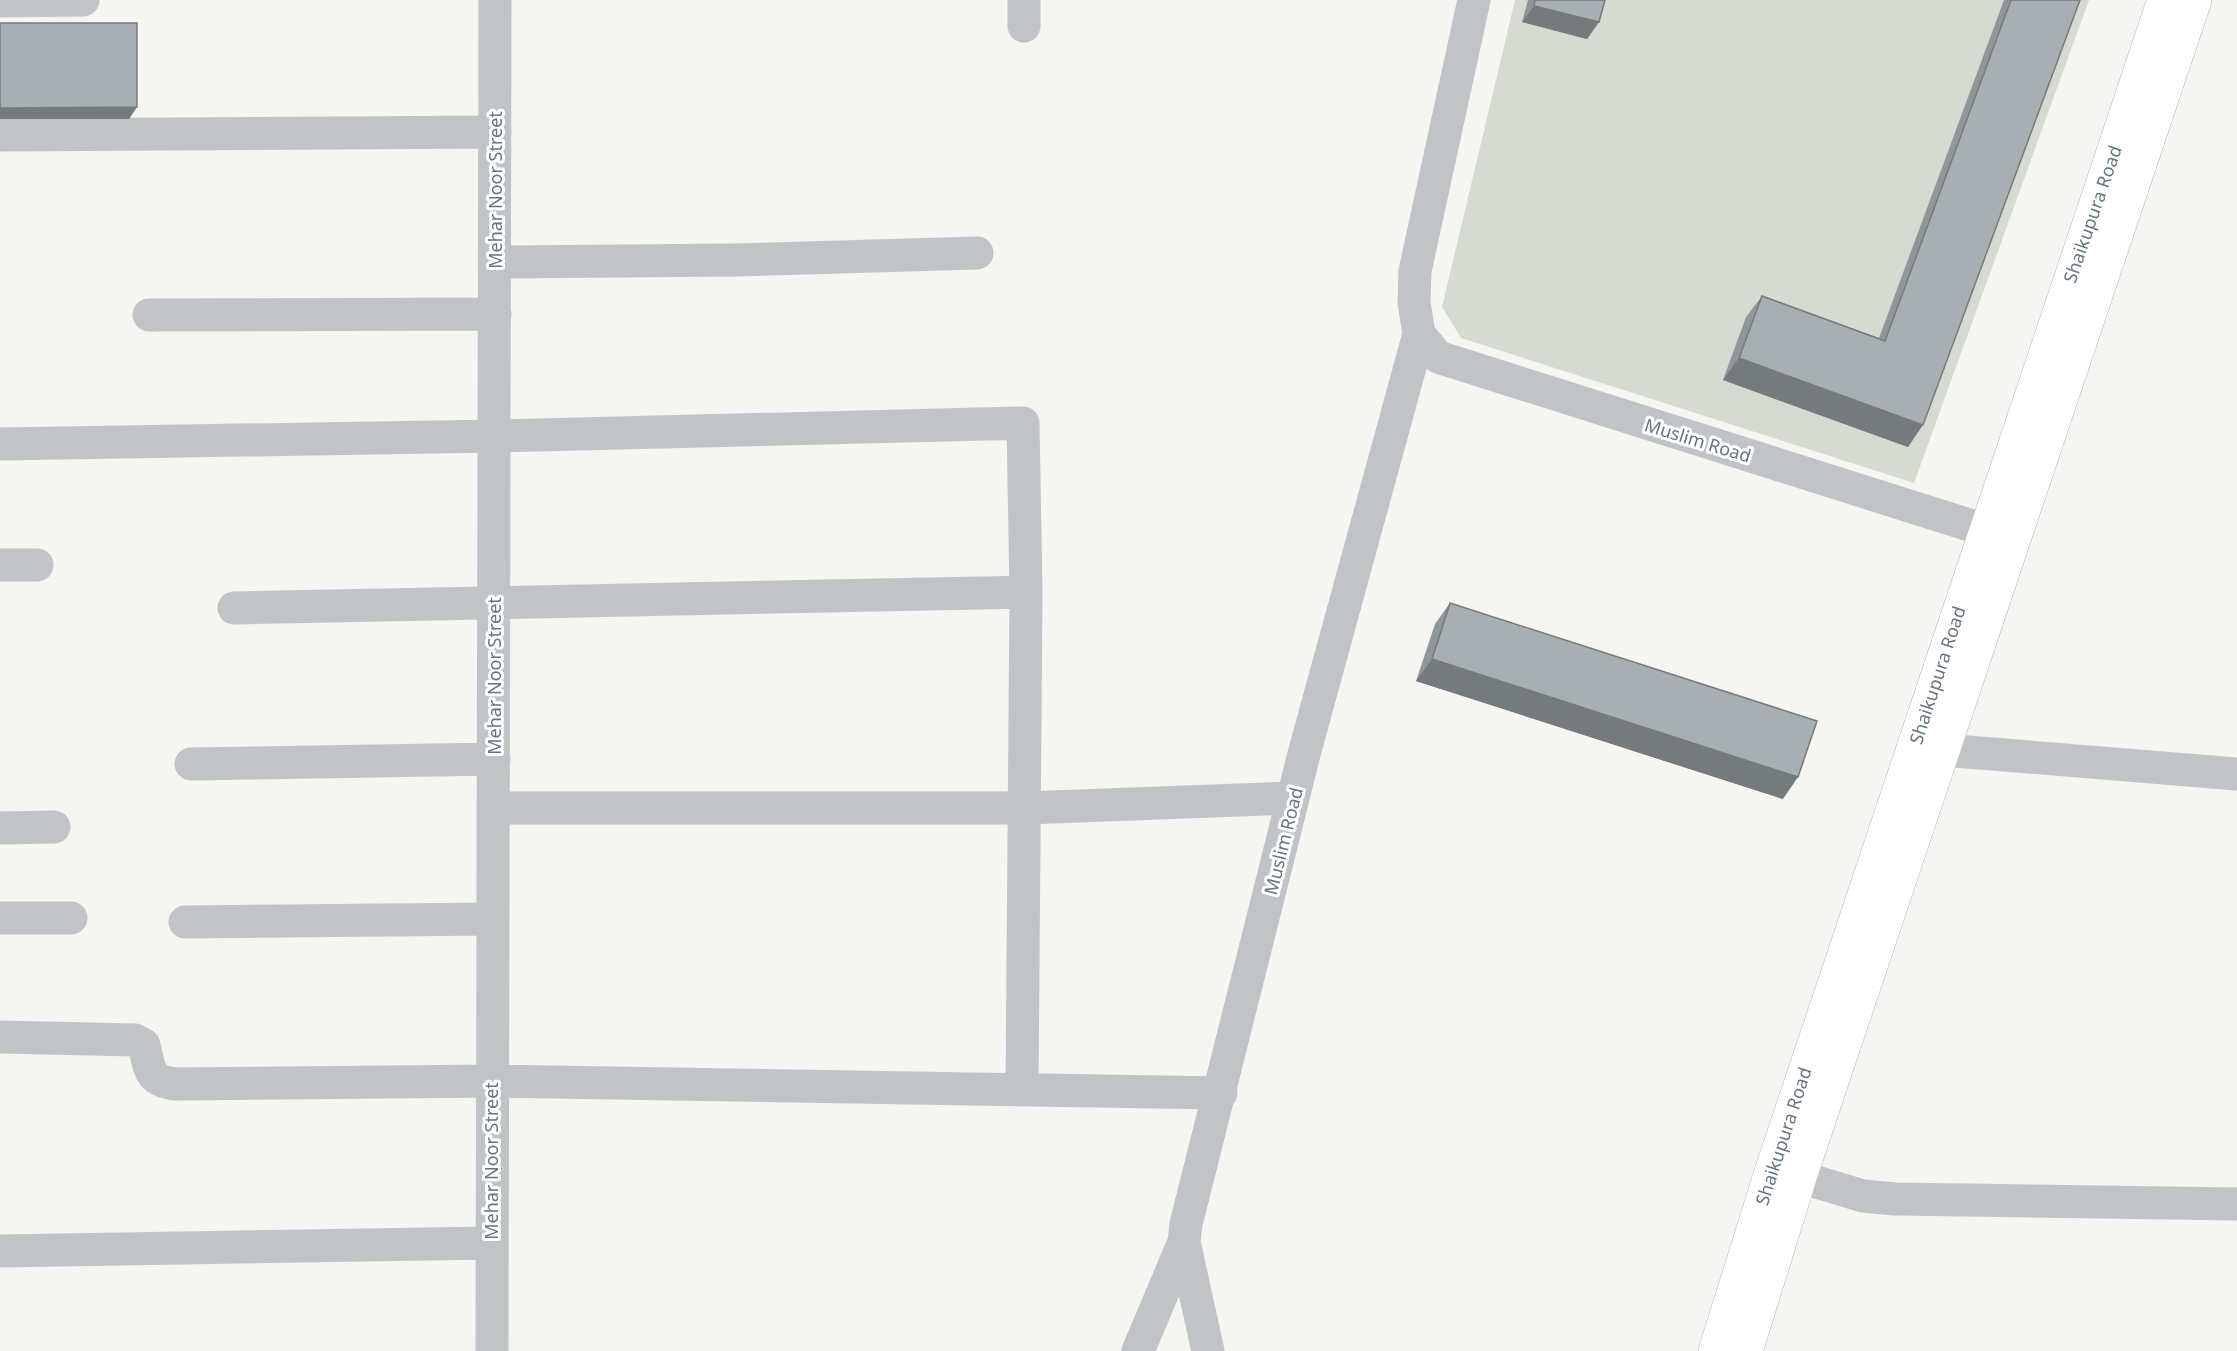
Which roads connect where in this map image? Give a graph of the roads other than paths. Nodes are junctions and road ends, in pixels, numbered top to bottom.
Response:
1 (83, 0) edge
2 (495, 0) edge
3 (1474, 0) edge
4 (2164, 0) edge
5 (2195, 0) edge
6 (0, 1) edge
7 (495, 132) junction
8 (0, 135) edge
9 (977, 253) dead end
10 (495, 262) junction
11 (495, 314) junction
12 (149, 315) dead end
13 (1419, 334) junction
14 (495, 436) junction
15 (0, 444) edge
16 (1986, 530) junction
17 (0, 565) edge
18 (37, 565) dead end
19 (1026, 592) junction
20 (495, 603) junction
21 (234, 608) dead end
22 (1943, 750) junction
23 (494, 759) junction
24 (191, 764) dead end
25 (2237, 774) edge
26 (1293, 798) junction
27 (493, 808) junction
28 (1026, 808) junction
29 (54, 827) dead end
30 (0, 828) edge
31 (0, 918) edge
32 (71, 918) dead end
33 (493, 919) junction
34 (185, 922) dead end
35 (0, 1037) edge
36 (492, 1081) junction
37 (1022, 1090) junction
38 (1221, 1093) junction
39 (1800, 1177) junction
40 (2237, 1204) edge
41 (1184, 1242) junction
42 (490, 1243) junction
43 (0, 1251) edge
44 (492, 1351) edge
45 (1138, 1351) edge
46 (1208, 1351) edge
47 (1715, 1351) edge
48 (1746, 1351) edge

1 - 6 street
2 - 7 street, Mehar Noor Street
3 - 13 street, Muslim Road
4 - 16 main road, Shaikupura Road
5 - 22 main road, Shaikupura Road
7 - 8 street
7 - 10 street, Mehar Noor Street
9 - 10 street
10 - 11 street, Mehar Noor Street
11 - 12 street
11 - 14 street, Mehar Noor Street
13 - 16 street, Muslim Road
13 - 26 street, Muslim Road
14 - 15 street
14 - 19 street
14 - 20 street, Mehar Noor Street
16 - 47 main road, Shaikupura Road
17 - 18 street
19 - 20 street
19 - 28 street
20 - 21 street
20 - 23 street, Mehar Noor Street
22 - 25 street
22 - 39 main road, Shaikupura Road
23 - 24 street
23 - 27 street, Mehar Noor Street
26 - 28 street
26 - 38 street, Muslim Road
27 - 28 street
27 - 33 street, Mehar Noor Street
28 - 37 street
29 - 30 street
31 - 32 street
33 - 34 street
33 - 36 street, Mehar Noor Street
35 - 36 street
36 - 37 street
36 - 42 street, Mehar Noor Street
37 - 38 street
38 - 41 street, Muslim Road
39 - 40 street
39 - 48 main road, Shaikupura Road
41 - 45 street
41 - 46 street, Muslim Road
42 - 43 street
42 - 44 street, Mehar Noor Street

